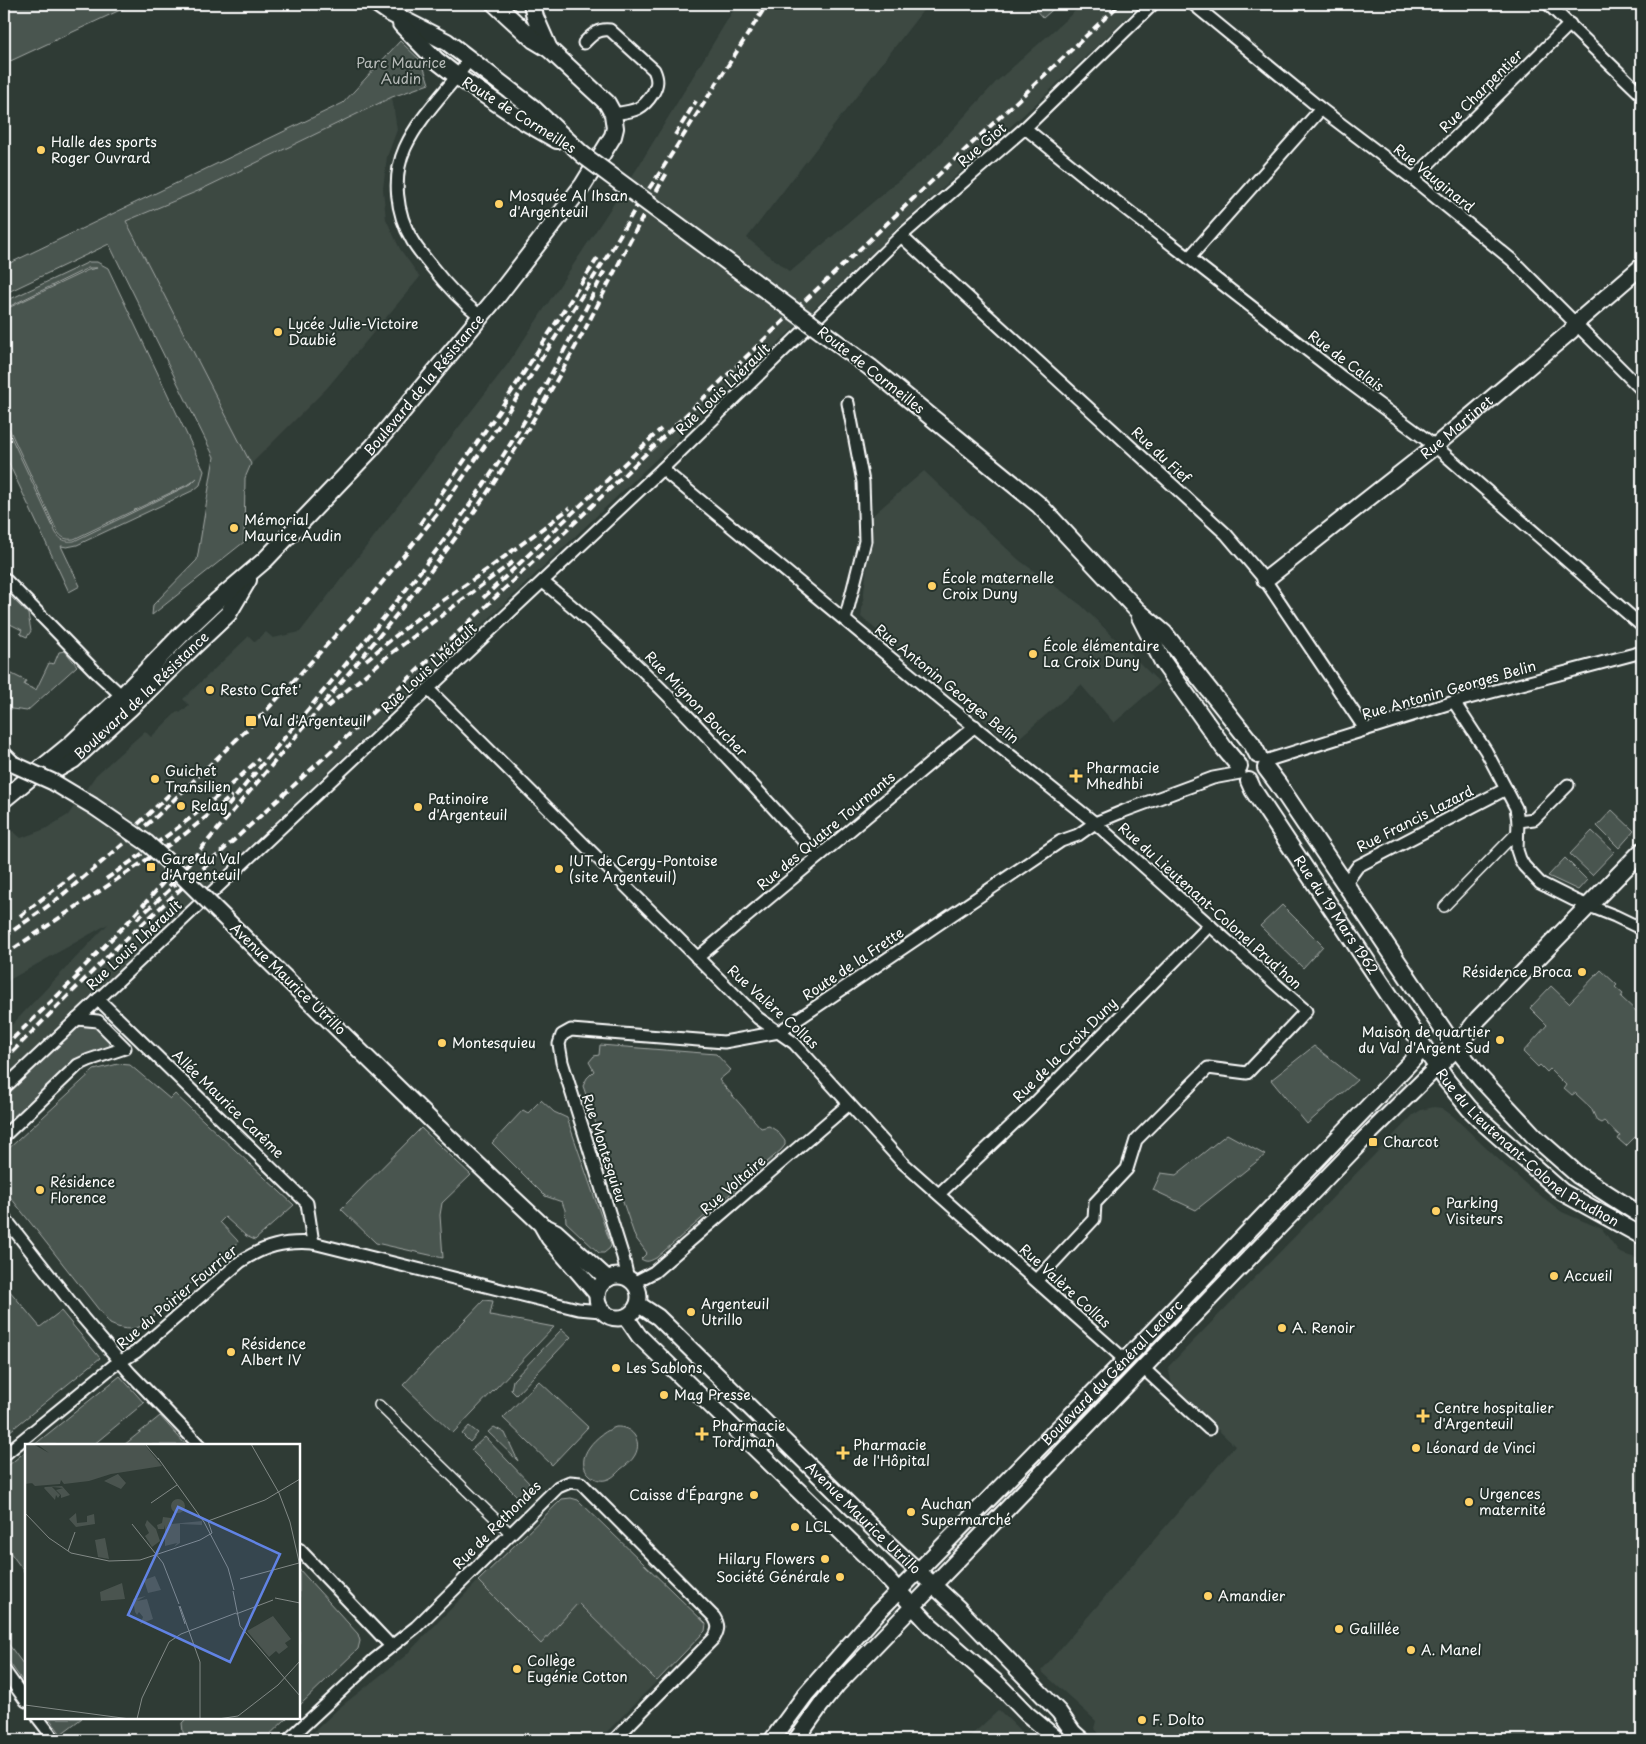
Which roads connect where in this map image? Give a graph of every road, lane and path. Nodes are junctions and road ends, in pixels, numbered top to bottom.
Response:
1 (495, 4) edge
2 (532, 4) edge
3 (1153, 4) edge
4 (1193, 4) edge
5 (1548, 4) edge
6 (384, 9) edge
7 (1570, 24) junction
8 (584, 43) dead end
9 (549, 49) junction
10 (470, 59) junction
11 (458, 77) junction
12 (1642, 95) edge
13 (1321, 109) junction
14 (613, 114) junction
15 (1025, 128) junction
16 (583, 155) junction
17 (1413, 179) junction
18 (901, 236) junction
19 (1189, 258) junction
20 (1642, 266) edge
21 (828, 308) joint
22 (480, 316) junction
23 (1576, 323) junction
24 (1642, 390) edge
25 (848, 402) dead end
26 (1435, 446) junction
27 (662, 469) junction
28 (253, 571) junction
29 (4, 578) edge
30 (1265, 580) junction
31 (543, 582) junction
32 (1137, 610) junction
33 (845, 620) junction
34 (1642, 626) edge
35 (1642, 652) edge
36 (429, 690) junction
37 (122, 696) junction
38 (1454, 702) junction
39 (975, 726) junction
40 (1365, 729) junction
41 (7, 760) edge
42 (1263, 761) junction
43 (1243, 773) junction
44 (1568, 785) dead end
45 (1506, 789) junction
46 (6, 797) edge
47 (1095, 823) junction
48 (1518, 826) junction
49 (1642, 851) edge
50 (818, 857) junction
51 (1345, 884) junction
52 (1444, 907) dead end
53 (1589, 907) junction
54 (1210, 925) junction
55 (1642, 929) edge
56 (697, 958) junction
57 (96, 1001) junction
58 (1436, 1018) joint
59 (77, 1019) junction
60 (98, 1022) junction
61 (571, 1030) joint
62 (779, 1032) junction
63 (1451, 1041) junction
64 (1424, 1048) junction
65 (1437, 1067) junction
66 (4, 1088) edge
67 (849, 1104) junction
68 (4, 1136) edge
69 (1578, 1175) junction
70 (1562, 1192) junction
71 (939, 1194) junction
72 (1642, 1216) edge
73 (4, 1217) edge
74 (541, 1224) junction
75 (1642, 1236) edge
76 (313, 1243) junction
77 (608, 1279) junction
78 (1037, 1280) junction
79 (630, 1281) junction
80 (597, 1294) junction
81 (638, 1304) junction
82 (601, 1311) junction
83 (626, 1317) junction
84 (1125, 1360) junction
85 (121, 1362) junction
86 (1143, 1368) junction
87 (379, 1405) dead end
88 (1209, 1429) dead end
89 (197, 1444) edge
90 (4, 1455) edge
91 (510, 1533) junction
92 (300, 1550) edge
93 (918, 1571) junction
94 (934, 1586) junction
95 (898, 1592) junction
96 (913, 1608) junction
97 (391, 1646) junction
98 (4, 1670) edge
99 (25, 1700) edge
100 (39, 1719) edge
101 (55, 1740) edge
102 (288, 1740) edge
103 (614, 1740) edge
104 (772, 1740) edge
105 (796, 1740) edge
106 (1058, 1740) edge
107 (1082, 1740) edge

1 - 9 main road
2 - 9 main road
3 - 15 street, Rue Giot
4 - 13 street, Rue Vauginard
5 - 7 street
6 - 10 main road, Route de Cormeilles
6 - 11 main road, Route de Cormeilles
7 - 12 street
7 - 17 street, Rue Charpentier
8 - 14 street
9 - 14 main road
10 - 11 street
10 - 16 main road, Route de Cormeilles
11 - 16 main road, Route de Cormeilles
11 - 22 street
13 - 17 street, Rue Vauginard
13 - 19 street
14 - 22 main road, Boulevard de la Résistance
15 - 18 street, Rue Giot
15 - 19 street, Rue de Calais
16 - 32 main road, Route de Cormeilles, bridge
17 - 23 street, Rue Vauginard
18 - 21 street, Rue Giot
18 - 30 street, Rue du Fief
19 - 26 street, Rue de Calais
20 - 23 street, Rue Martinet
21 - 27 street, Rue Louis Lhérault
22 - 28 main road, Boulevard de la Résistance
23 - 24 street, Rue Vauginard
23 - 26 street, Rue Martinet
25 - 33 street
26 - 30 street, Rue Martinet
26 - 34 street, Rue de Calais
27 - 31 street, Rue Louis Lhérault
27 - 33 street, Rue Antonin Georges Belin
28 - 37 main road, Boulevard de la Résistance
28 - 46 main road, Boulevard de la Résistance
29 - 37 street
30 - 40 street, Rue du Fief
31 - 36 street, Rue Louis Lhérault
31 - 50 street, Rue Mignon Boucher
32 - 42 main road, Rue du 19 Mars 1962
32 - 43 main road, Rue du 19 Mars 1962
33 - 39 street, Rue Antonin Georges Belin
35 - 38 street, Rue Antonin Georges Belin
36 - 56 street, Rue Valère Collas
36 - 57 street, Rue Louis Lhérault
37 - 46 main road, Boulevard de la Résistance
38 - 40 street, Rue Antonin Georges Belin
38 - 45 street
39 - 47 street, Rue Antonin Georges Belin
39 - 50 street, Rue des Quatre Tournants
40 - 42 street, Rue Antonin Georges Belin
41 - 74 street, Avenue Maurice Utrillo, bridge
42 - 43 main road
42 - 43 main road
42 - 51 main road, Rue du 19 Mars 1962
43 - 47 street
43 - 64 main road, Rue du 19 Mars 1962
44 - 48 street
45 - 48 street
45 - 51 street, Rue Francis Lazard
47 - 54 street, Rue du Lieutenant-Colonel Prud'hon
47 - 62 street, Route de la Frette
48 - 52 street
48 - 53 street
49 - 53 main road, Boulevard du Général Leclerc
50 - 56 street, Rue des Quatre Tournants
51 - 58 main road, Rue du 19 Mars 1962
53 - 55 street
53 - 63 main road, Boulevard du Général Leclerc
54 - 71 street, Rue de la Croix Duny
54 - 78 street, Rue du Lieutenant-Colonel Prud'hon
56 - 62 street, Rue Valère Collas
57 - 59 street, Rue Louis Lhérault
57 - 60 street
57 - 76 street, Allée Maurice Carême
58 - 63 main road, Rue du Lieutenant-Colonel Prudhon
59 - 60 street
59 - 66 street, Rue Louis Lhérault
60 - 68 street
61 - 62 street, Route de la Frette
61 - 79 street, Rue Montesquieu
62 - 67 street, Rue Valère Collas
63 - 64 main road, Boulevard du Général Leclerc
63 - 65 main road, Boulevard du Général Leclerc
63 - 69 main road, Rue du Lieutenant-Colonel Prudhon
64 - 65 main road, Rue du Lieutenant-Colonel Prudhon
64 - 84 street, Boulevard du Général Leclerc
65 - 70 main road, Rue du Lieutenant-Colonel Prudhon
65 - 86 street, Boulevard du Général Leclerc
67 - 71 street, Rue Valère Collas
67 - 79 street, Rue Voltaire
69 - 70 main road
69 - 72 main road, Rue du Lieutenant-Colonel Prudhon
70 - 75 main road, Rue du Lieutenant-Colonel Prudhon
71 - 78 street, Rue Valère Collas
73 - 85 street
74 - 77 street, Avenue Maurice Utrillo
74 - 80 street, Avenue Maurice Utrillo
76 - 82 street, Rue du Poirier Fourrier
76 - 85 street, Rue du Poirier Fourrier
77 - 79 street
77 - 80 street
78 - 84 street, Rue Valère Collas
79 - 81 street
80 - 82 street
81 - 83 street
81 - 93 street, Avenue Maurice Utrillo
82 - 83 street
83 - 95 street, Avenue Maurice Utrillo
84 - 93 street, Boulevard du Général Leclerc
85 - 89 street
85 - 90 street, Rue du Poirier Fourrier
86 - 88 street
86 - 94 street, Boulevard du Général Leclerc
87 - 91 street
91 - 97 street, Rue de Rethondes
91 - 103 street, Rue de Rethondes
92 - 97 street
93 - 94 street, Avenue Maurice Utrillo
93 - 95 street, Boulevard du Général Leclerc
94 - 96 street, Boulevard du Général Leclerc
94 - 107 street, Avenue Maurice Utrillo
95 - 96 street, Avenue Maurice Utrillo
95 - 104 street, Boulevard du Général Leclerc
96 - 105 street, Boulevard du Général Leclerc
96 - 106 street, Avenue Maurice Utrillo
97 - 102 street, Rue de Rethondes
98 - 99 street
100 - 101 street

